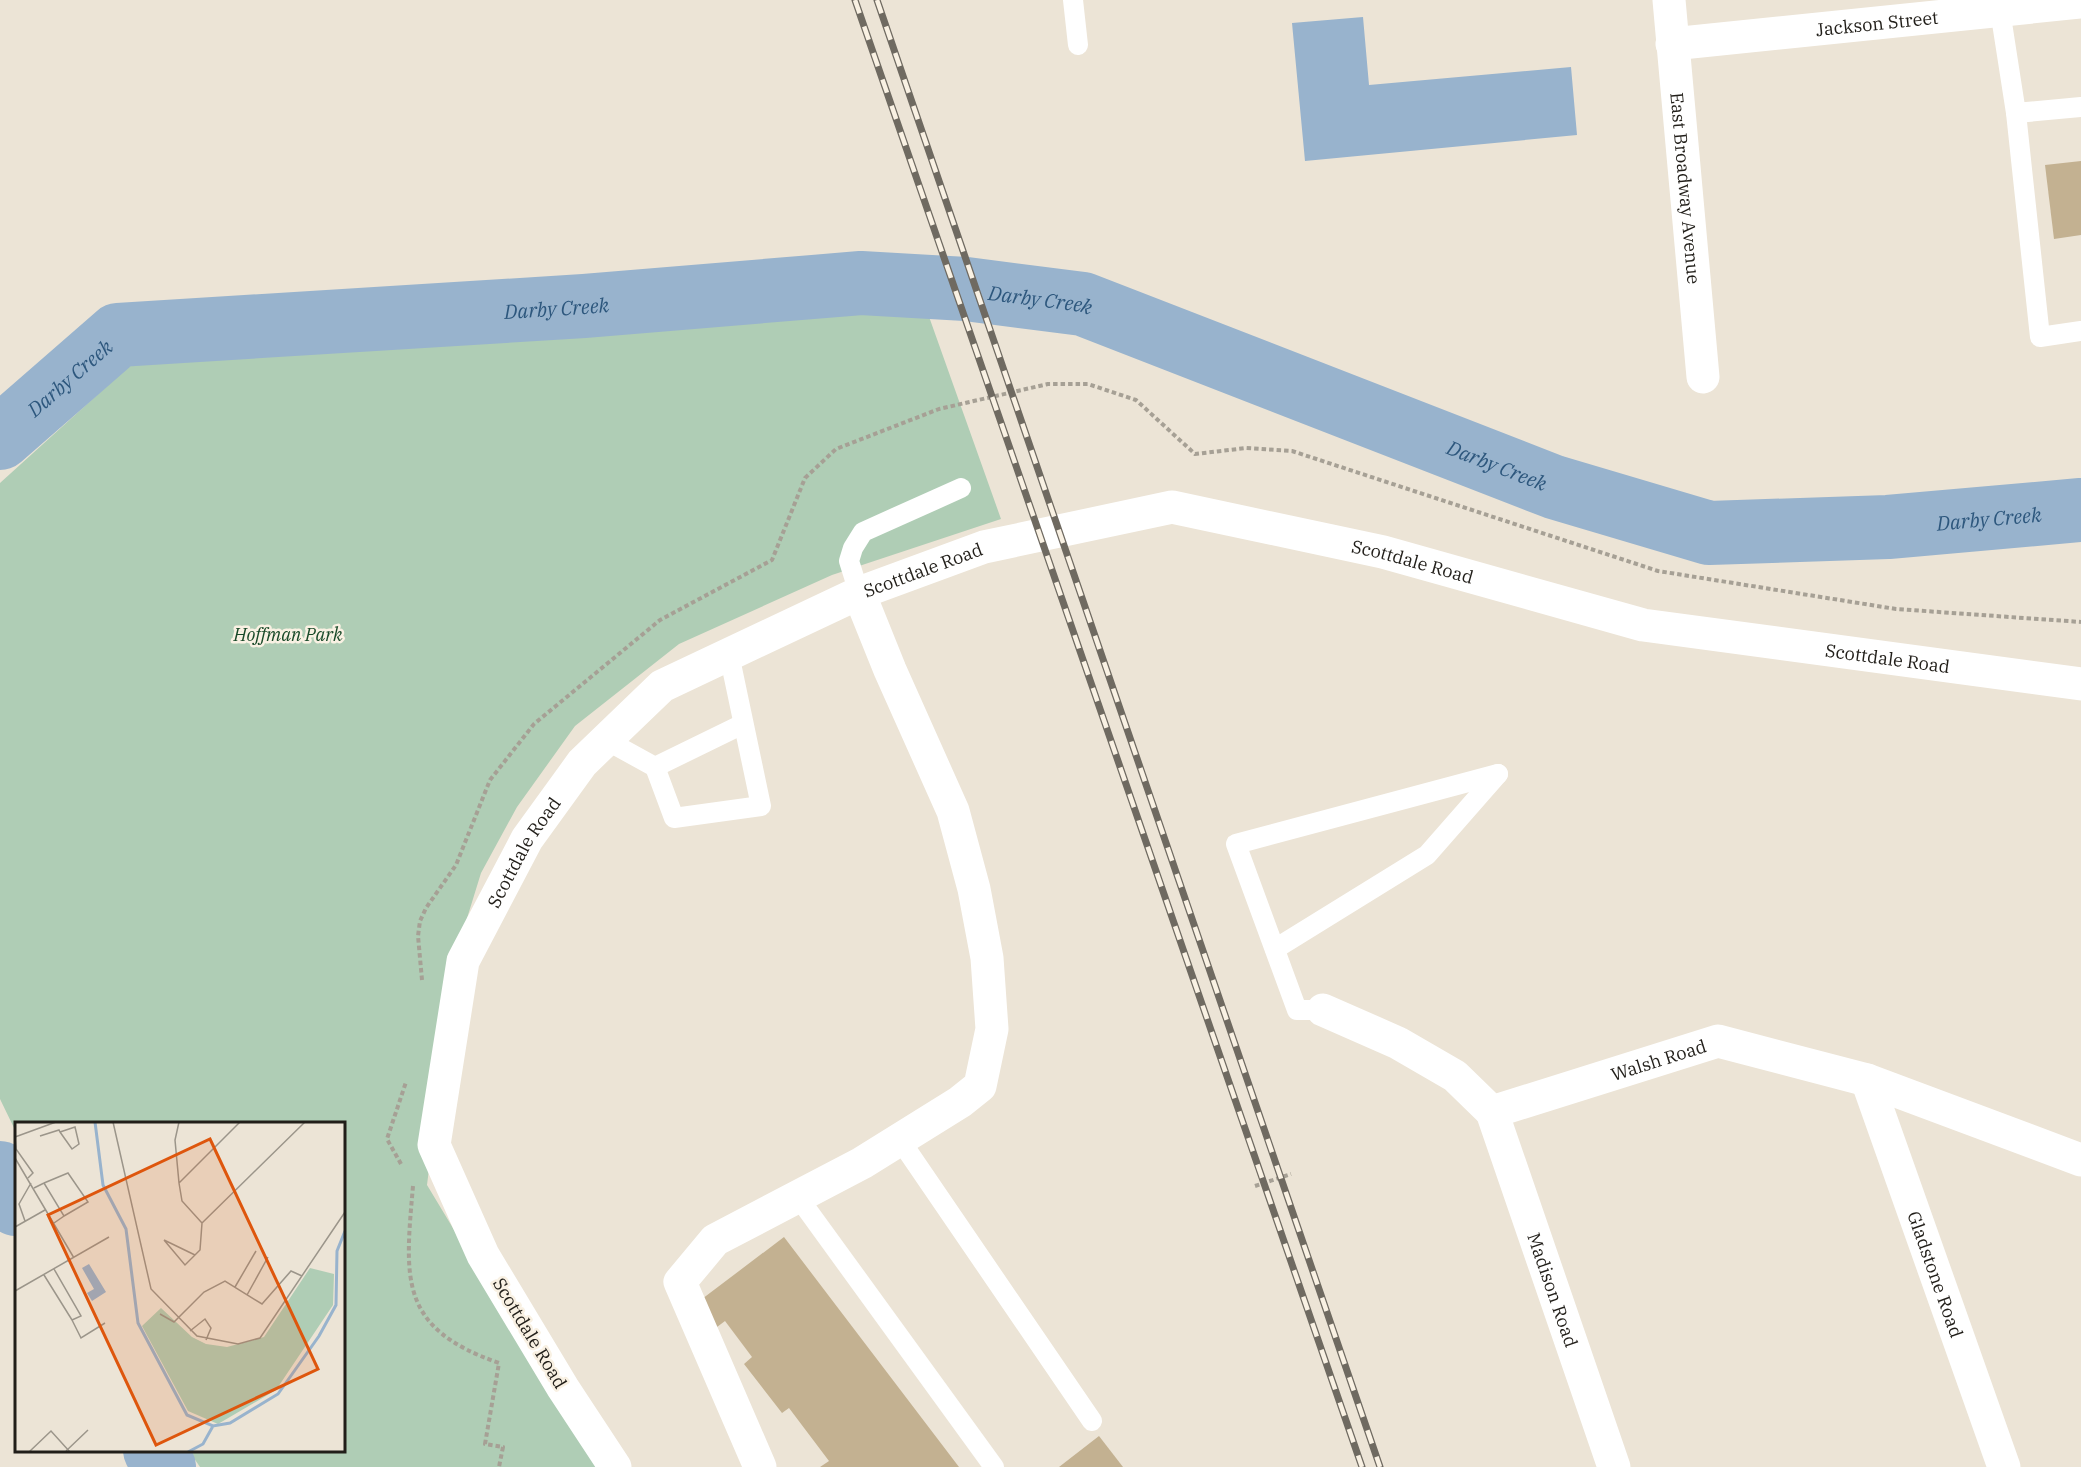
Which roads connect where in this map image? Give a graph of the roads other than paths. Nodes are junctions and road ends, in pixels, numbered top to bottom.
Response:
1 (1074, 0) edge
2 (1669, 0) edge
3 (2081, 2) edge
4 (2000, 10) junction
5 (1672, 44) junction
6 (1078, 45) dead end
7 (2081, 107) edge
8 (2016, 113) junction
9 (2081, 331) edge
10 (1703, 377) dead end
11 (961, 488) dead end
12 (859, 593) junction
13 (729, 654) junction
14 (2081, 684) edge
15 (743, 724) junction
16 (606, 740) junction
17 (655, 768) junction
18 (1275, 949) junction
19 (1323, 1010) joint
20 (1866, 1080) junction
21 (1492, 1112) junction
22 (900, 1140) junction
23 (2081, 1160) edge
24 (798, 1197) junction
25 (1092, 1421) dead end
26 (615, 1467) edge
27 (760, 1467) edge
28 (994, 1467) edge
29 (1614, 1467) edge
30 (2004, 1467) edge

1 - 6 lane
2 - 5 street, East Broadway Avenue
3 - 4 street, Jackson Street
4 - 5 street, Jackson Street
4 - 8 lane
5 - 10 street, East Broadway Avenue
7 - 8 lane
8 - 9 lane
11 - 12 lane
12 - 13 street, Scottdale Road
12 - 14 street, Scottdale Road
12 - 22 street
13 - 15 lane
13 - 16 street, Scottdale Road
15 - 17 lane
15 - 17 lane
16 - 17 lane
16 - 26 street, Scottdale Road
18 - 18 lane
18 - 19 lane
19 - 21 street
20 - 21 street, Walsh Road
20 - 23 street, Walsh Road
20 - 30 street, Gladstone Road
21 - 29 street, Madison Road
22 - 24 street
22 - 25 lane
24 - 27 street
24 - 28 lane

